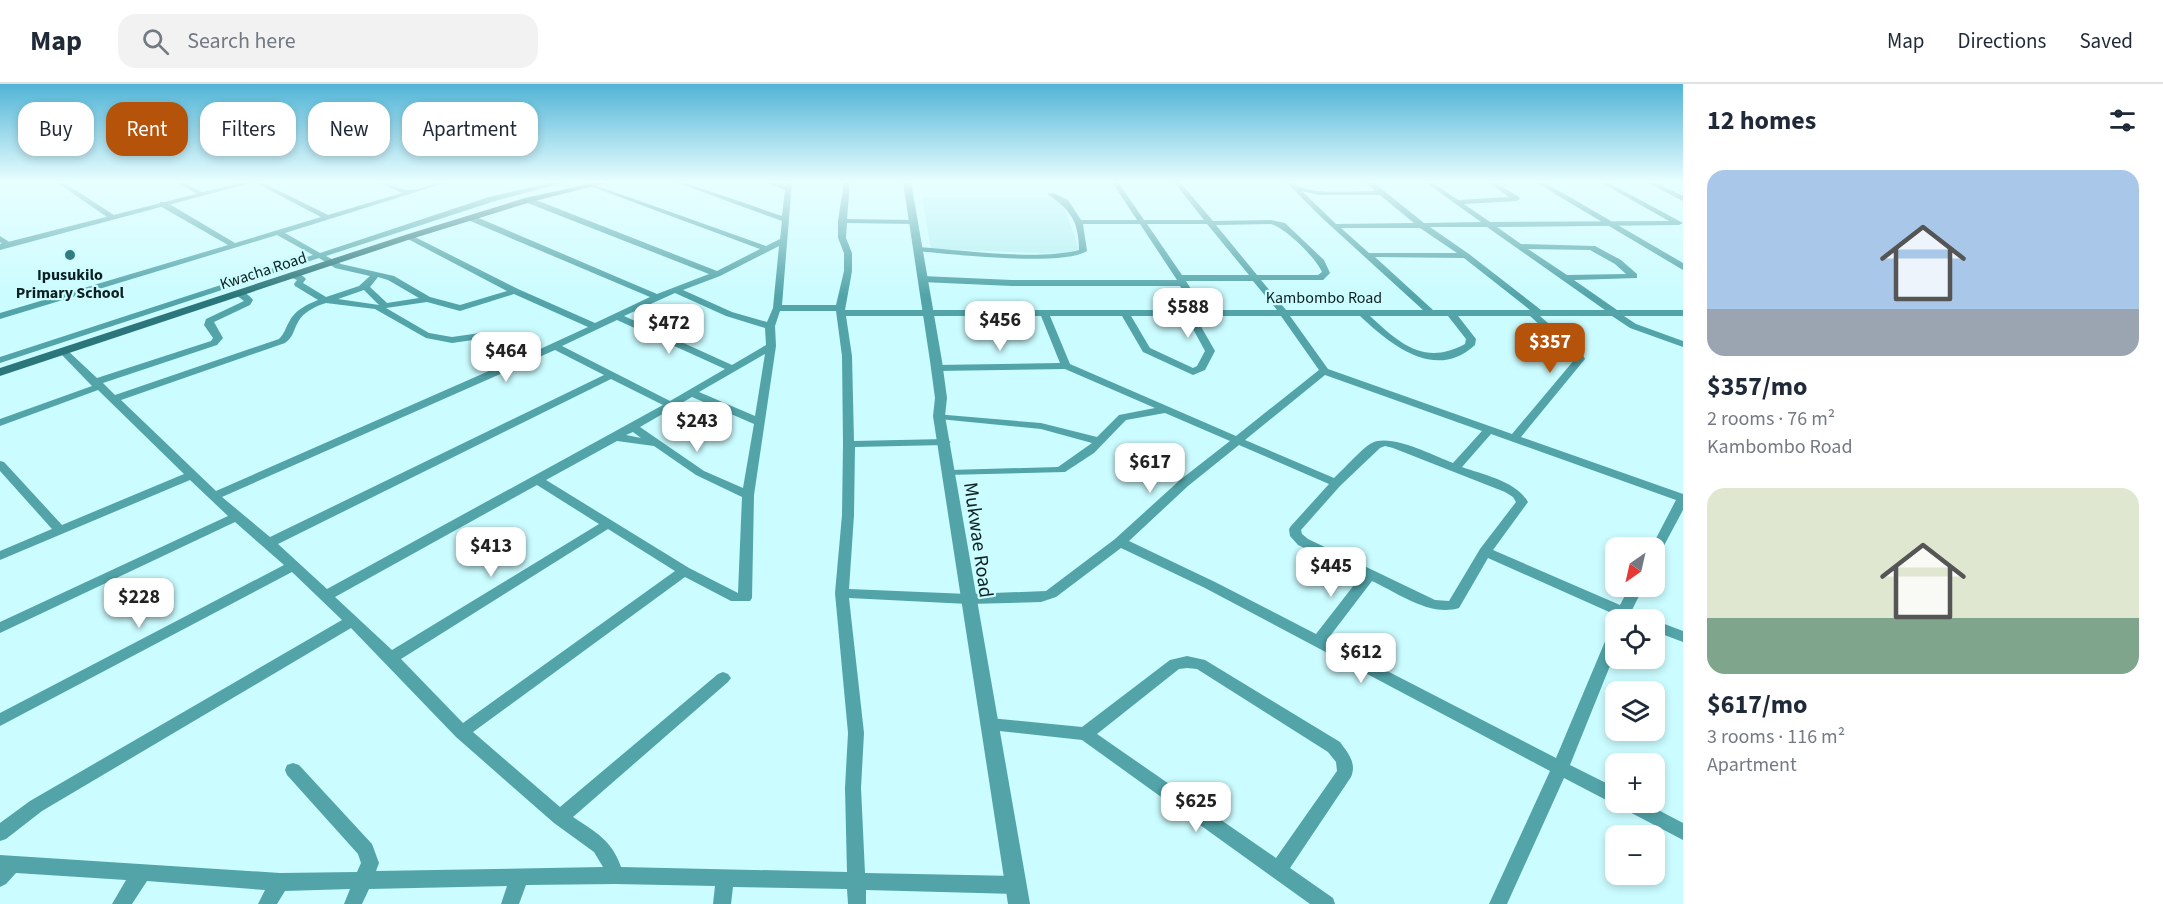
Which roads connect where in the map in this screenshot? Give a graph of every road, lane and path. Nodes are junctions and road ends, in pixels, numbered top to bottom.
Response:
1 (101, 220) edge
2 (191, 220) edge
3 (316, 220) edge
4 (427, 220) edge
5 (463, 220) edge
6 (476, 220) edge
7 (580, 220) edge
8 (688, 220) edge
9 (786, 220) edge
10 (1330, 220) edge
11 (1416, 220) edge
12 (1484, 220) edge
13 (1604, 220) edge
14 (842, 221) joint
15 (914, 222) joint
16 (1077, 222) joint
17 (1143, 222) junction
18 (1209, 222) junction
19 (1607, 222) junction
20 (1488, 223) junction
21 (1420, 224) junction
22 (1681, 224) edge
23 (1336, 226) junction
24 (278, 232) junction
25 (408, 237) junction
26 (0, 238) edge
27 (782, 242) junction
28 (234, 245) junction
29 (1519, 245) junction
30 (4, 246) edge
31 (767, 249) junction
32 (917, 249) junction
33 (320, 255) junction
34 (1370, 255) junction
35 (1466, 256) junction
36 (332, 263) junction
37 (1683, 267) edge
38 (376, 274) junction
39 (717, 274) junction
40 (293, 275) junction
41 (1254, 277) junction
42 (1565, 278) junction
43 (922, 279) junction
44 (244, 280) junction
45 (1180, 280) junction
46 (365, 287) junction
47 (256, 288) junction
48 (515, 291) junction
49 (678, 291) junction
50 (239, 293) junction
51 (657, 297) junction
52 (427, 299) junction
53 (324, 300) junction
54 (180, 302) junction
55 (0, 305) edge
56 (380, 307) junction
57 (777, 308) junction
58 (191, 309) junction
59 (840, 310) junction
60 (1200, 311) junction
61 (1188, 312) junction
62 (1283, 312) junction
63 (1361, 312) junction
64 (1430, 312) junction
65 (1450, 312) junction
66 (928, 313) junction
67 (1044, 313) junction
68 (1125, 313) junction
69 (1535, 313) junction
70 (1616, 313) junction
71 (1683, 313) edge
72 (5, 314) edge
73 (616, 316) junction
74 (594, 326) junction
75 (770, 326) junction
76 (1683, 344) edge
77 (555, 346) junction
78 (771, 346) junction
79 (64, 352) junction
80 (539, 353) junction
81 (0, 360) edge
82 (1066, 366) junction
83 (936, 368) junction
84 (732, 369) junction
85 (1324, 371) junction
86 (0, 372) edge
87 (611, 375) junction
88 (96, 385) junction
89 (692, 393) junction
90 (112, 400) junction
91 (671, 405) junction
92 (1164, 410) junction
93 (939, 416) junction
94 (759, 422) junction
95 (0, 423) edge
96 (633, 427) junction
97 (1490, 429) junction
98 (615, 437) junction
99 (1514, 438) junction
100 (1237, 439) junction
101 (1099, 441) junction
102 (945, 442) junction
103 (658, 444) junction
104 (849, 444) junction
105 (0, 464) edge
106 (1455, 468) junction
107 (950, 473) junction
108 (193, 474) junction
109 (538, 480) junction
110 (1336, 483) junction
111 (216, 495) junction
112 (748, 495) junction
113 (1683, 499) edge
114 (236, 517) junction
115 (608, 524) junction
116 (61, 531) junction
117 (1663, 537) edge
118 (1120, 542) junction
119 (270, 543) junction
120 (1485, 552) junction
121 (0, 556) edge
122 (293, 566) junction
123 (684, 571) junction
124 (1370, 574) junction
125 (842, 593) junction
126 (326, 596) junction
127 (968, 599) junction
128 (1607, 609) edge
129 (351, 621) junction
130 (0, 628) edge
131 (1665, 630) edge
132 (1683, 637) edge
133 (1317, 642) junction
134 (391, 658) junction
135 (1605, 659) edge
136 (723, 678) dead end
137 (0, 720) edge
138 (990, 724) junction
139 (462, 732) junction
140 (1085, 734) junction
141 (1560, 768) junction
142 (294, 770) dead end
143 (1605, 791) edge
144 (1647, 813) edge
145 (561, 818) junction
146 (1683, 832) edge
147 (0, 833) edge
148 (7, 863) edge
149 (1278, 870) junction
150 (141, 874) junction
151 (615, 875) junction
152 (520, 877) junction
153 (0, 878) edge
154 (365, 878) junction
155 (725, 879) junction
156 (280, 882) junction
157 (857, 883) junction
158 (1016, 885) junction
159 (121, 904) edge
160 (267, 904) edge
161 (353, 904) edge
162 (510, 904) edge
163 (722, 904) edge
164 (856, 904) edge
165 (1019, 904) edge
166 (1326, 904) edge
167 (1498, 904) edge

1 - 30 street
2 - 28 street
3 - 24 street
4 - 33 street
5 - 25 main road, Kwacha Road
6 - 51 street
7 - 39 street
8 - 31 street
9 - 27 street
10 - 23 street
11 - 21 street
12 - 20 street
13 - 19 street
14 - 15 street
14 - 59 street
15 - 32 street, Mukwae Road
16 - 17 street
16 - 32 street
17 - 18 street
17 - 45 street
18 - 41 street
18 - 41 street
19 - 20 street
19 - 22 street
19 - 37 street
20 - 21 street
20 - 29 street
21 - 23 street
21 - 35 street
23 - 34 street
24 - 28 street
24 - 33 street
25 - 36 main road, Kwacha Road
25 - 48 street
26 - 30 street
27 - 31 street
27 - 57 street
28 - 72 street
29 - 42 street
29 - 42 street
31 - 39 street
32 - 43 street, Mukwae Road
33 - 36 street
33 - 44 street
34 - 35 street
34 - 64 street
35 - 69 street
36 - 38 street
36 - 40 main road, Kwacha Road
38 - 46 street
38 - 52 street
39 - 49 street
40 - 47 main road, Kwacha Road
40 - 53 street
41 - 45 street
41 - 62 street
42 - 70 street
43 - 45 street
43 - 66 street, Mukwae Road
44 - 47 street
44 - 54 street
45 - 60 street
46 - 53 street
46 - 56 street
47 - 50 main road, Kwacha Road
48 - 52 street
48 - 74 street
49 - 51 street
49 - 75 street
50 - 58 main road, Kwacha Road
50 - 88 street
51 - 73 street
52 - 56 street
53 - 56 street
53 - 90 street
54 - 58 street
54 - 81 street
55 - 72 street
56 - 80 street
57 - 59 street, Kambombo Road
57 - 75 street
58 - 79 main road, Kwacha Road
59 - 66 street, Kambombo Road
59 - 104 street
60 - 61 street, Kambombo Road
60 - 62 street, Kambombo Road
61 - 68 street, Kambombo Road
61 - 68 street
62 - 63 street, Kambombo Road
62 - 85 street
63 - 64 street, Kambombo Road
63 - 65 street
64 - 65 street, Kambombo Road
65 - 69 street, Kambombo Road
66 - 67 street, Kambombo Road
66 - 83 street, Mukwae Road
67 - 68 street, Kambombo Road
67 - 82 street
69 - 70 street, Kambombo Road
69 - 99 street
70 - 71 street, Kambombo Road
70 - 76 street
73 - 74 street
73 - 84 street
74 - 77 street
75 - 78 street
77 - 80 street
77 - 87 street
78 - 84 street
78 - 94 street
79 - 86 main road, Kwacha Road
79 - 88 street
80 - 111 street
82 - 83 street
82 - 92 street
83 - 93 street, Mukwae Road
84 - 89 street
85 - 97 street
85 - 100 street
87 - 91 street
87 - 119 street
88 - 90 street
88 - 95 street
89 - 91 street
89 - 94 street
90 - 108 street
91 - 96 street
92 - 100 street
92 - 101 street
93 - 101 street
93 - 102 street, Mukwae Road
94 - 112 street
96 - 98 street
96 - 103 street
97 - 99 street
97 - 106 street
98 - 103 street
98 - 109 street
99 - 113 street
100 - 110 street
100 - 118 street
101 - 107 street
102 - 104 street
102 - 107 street, Mukwae Road
103 - 112 street
104 - 125 street
105 - 116 street
106 - 110 street
106 - 120 street
107 - 127 street, Mukwae Road
108 - 111 street
108 - 116 street
109 - 115 street
109 - 126 street
110 - 124 street
111 - 114 street
112 - 123 street
113 - 117 street
114 - 119 street
114 - 130 street
115 - 123 street
115 - 134 street
116 - 121 street
118 - 127 street
118 - 133 street
119 - 122 street
120 - 124 street
120 - 128 street
122 - 126 street
122 - 137 street
123 - 139 street
124 - 133 street
125 - 127 street
125 - 157 street
126 - 129 street
127 - 138 street, Mukwae Road
129 - 134 street
129 - 147 street
131 - 132 street
133 - 141 street
134 - 139 street
135 - 141 street
136 - 145 street
138 - 140 street
138 - 158 street, Mukwae Road
139 - 145 street
140 - 149 street
140 - 149 street
141 - 143 street
141 - 167 street
142 - 154 street
144 - 146 street
145 - 151 street
148 - 150 street
148 - 153 street
149 - 166 street
150 - 156 street
150 - 159 street
151 - 152 street
151 - 155 street
152 - 154 street
152 - 162 street
154 - 156 street
154 - 161 street
155 - 157 street
155 - 163 street
156 - 160 street
157 - 158 street
157 - 164 street
158 - 165 street, Mukwae Road

